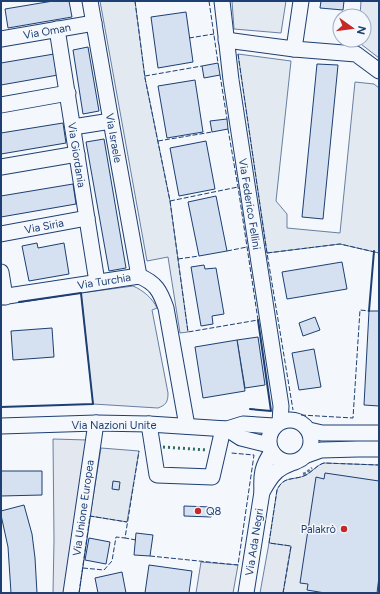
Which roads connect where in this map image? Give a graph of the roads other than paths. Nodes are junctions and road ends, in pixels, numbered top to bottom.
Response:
1 (90, 1) edge
2 (222, 1) edge
3 (301, 1) edge
4 (94, 23) junction
5 (57, 29) junction
6 (1, 39) edge
7 (226, 40) junction
8 (294, 49) junction
9 (379, 71) edge
10 (68, 93) junction
11 (1, 105) edge
12 (110, 121) junction
13 (73, 127) junction
14 (77, 154) junction
15 (1, 167) edge
16 (88, 218) junction
17 (1, 234) edge
18 (1, 272) edge
19 (139, 276) junction
20 (97, 282) junction
21 (3, 297) edge
22 (282, 423) junction
23 (96, 424) junction
24 (149, 424) junction
25 (1, 426) edge
26 (187, 426) junction
27 (225, 429) junction
28 (309, 430) junction
29 (379, 433) edge
30 (270, 448) junction
31 (379, 449) edge
32 (303, 464) junction
33 (262, 492) junction
34 (71, 593) edge
35 (246, 593) edge

1 - 4 street, Via Israele
2 - 7 street, Via Federico Fellini
3 - 8 street
4 - 5 street, Via Oman
4 - 12 street, Via Israele
5 - 6 street, Via Oman
5 - 10 street, Via Giordania
7 - 8 street
7 - 22 street, Via Federico Fellini
8 - 9 street
10 - 11 street
10 - 13 street, Via Giordania
12 - 13 street
12 - 19 street, Via Israele
13 - 14 street, Via Giordania
14 - 15 street
14 - 16 street, Via Giordania
16 - 17 street, Via Siria
16 - 20 street, Via Giordania
18 - 21 street
19 - 20 street, Via Turchia
19 - 26 street, Via Turchia
20 - 21 street, Via Turchia
22 - 27 street, Via Nazioni Unite
22 - 28 street
22 - 30 street
23 - 24 street, Via Nazioni Unite
23 - 25 street, Via Nazioni Unite
23 - 34 street, Via Unione Europea
24 - 26 street, Via Nazioni Unite
24 - 27 street
26 - 27 street, Via Nazioni Unite
27 - 30 street, Via Nazioni Unite
28 - 29 street
28 - 32 street
30 - 32 street
30 - 33 street, Via Ada Negri
31 - 32 street, Via Ada Negri
32 - 33 street, Via Ada Negri
33 - 35 street, Via Ada Negri

